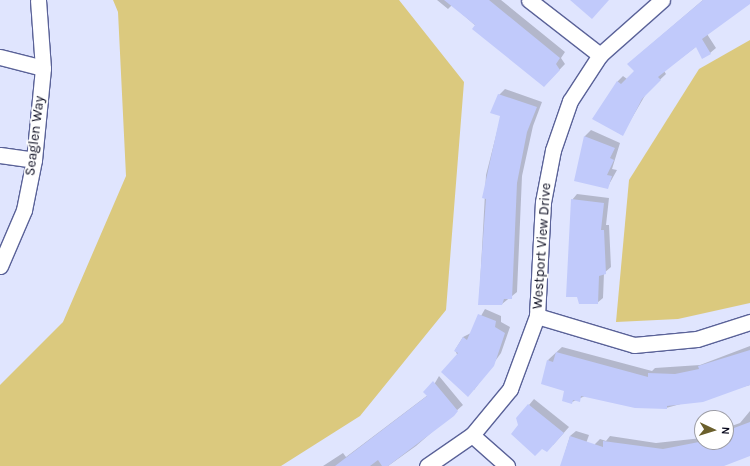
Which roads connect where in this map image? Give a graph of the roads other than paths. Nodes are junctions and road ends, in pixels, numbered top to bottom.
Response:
1 (38, 0) edge
2 (529, 0) edge
3 (662, 0) edge
4 (600, 55) junction
5 (0, 57) edge
6 (43, 68) junction
7 (0, 155) edge
8 (34, 160) junction
9 (0, 266) edge
10 (537, 316) junction
11 (750, 322) edge
12 (472, 435) junction
13 (426, 466) edge
14 (507, 466) edge

1 - 6 street, Seaglen Way
2 - 4 street
3 - 4 street, Westport View Drive
4 - 10 street, Westport View Drive
5 - 6 street
6 - 8 street, Seaglen Way
7 - 8 street
8 - 9 street, Seaglen Way
10 - 11 street
10 - 12 street, Westport View Drive
12 - 13 street, Westport View Drive
12 - 14 street

